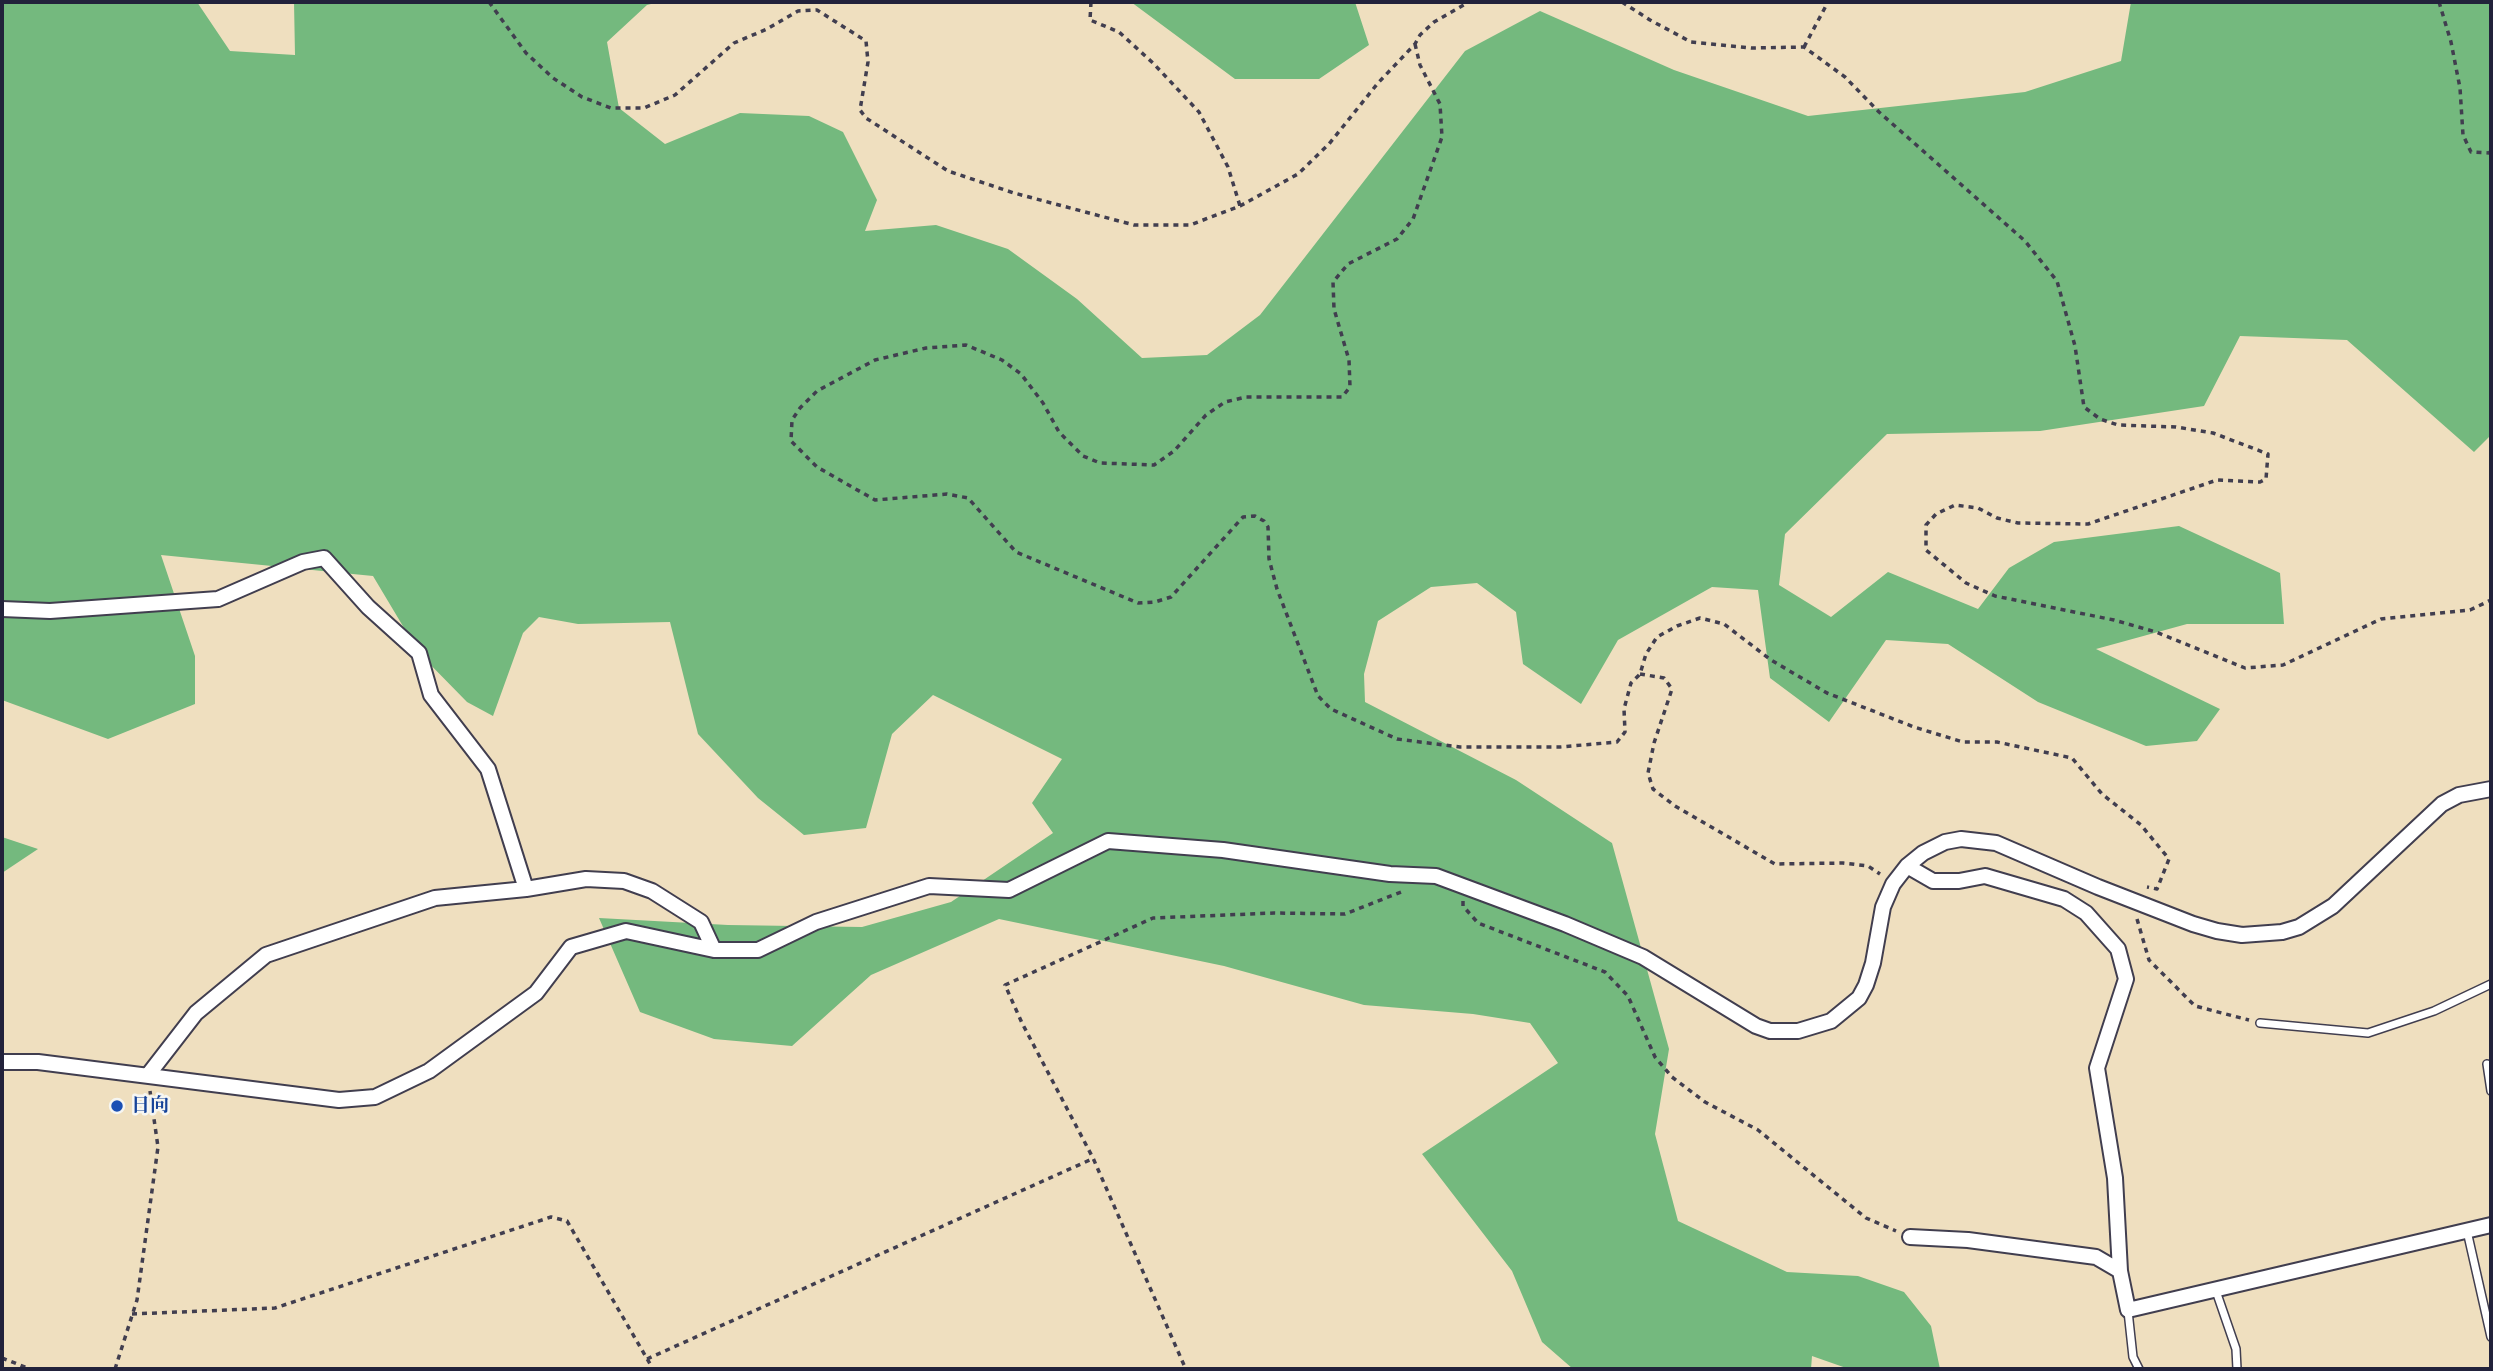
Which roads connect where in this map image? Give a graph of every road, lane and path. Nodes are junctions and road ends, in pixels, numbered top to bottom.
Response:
1 (489, 2) edge
2 (1091, 2) edge
3 (1469, 2) edge
4 (1622, 2) edge
5 (1828, 2) edge
6 (2439, 2) edge
7 (1415, 44) junction
8 (1804, 47) junction
9 (2491, 151) edge
10 (1240, 206) junction
11 (2491, 600) edge
12 (2, 609) edge
13 (1640, 674) junction
14 (2491, 789) edge
15 (1908, 866) junction
16 (1894, 884) junction
17 (1463, 886) junction
18 (2144, 887) dead end
19 (526, 889) junction
20 (1413, 892) dead end
21 (2132, 900) junction
22 (715, 950) junction
23 (2491, 984) edge
24 (2260, 1023) joint
25 (2, 1062) edge
26 (2487, 1064) dead end
27 (148, 1075) junction
28 (2491, 1091) edge
29 (1093, 1158) junction
30 (2491, 1225) edge
31 (2467, 1231) junction
32 (1910, 1237) joint
33 (2120, 1270) junction
34 (2216, 1291) junction
35 (2128, 1310) junction
36 (132, 1314) junction
37 (2491, 1337) edge
38 (2, 1358) edge
39 (648, 1359) junction
40 (1184, 1365) dead end
41 (30, 1369) edge
42 (115, 1369) edge
43 (653, 1369) edge
44 (2139, 1369) edge
45 (2237, 1369) edge

1 - 10 path
2 - 10 path
3 - 7 path
4 - 8 path
5 - 8 path
6 - 9 path
7 - 10 path
7 - 13 path
8 - 11 path
12 - 19 street
13 - 16 path
13 - 18 path
14 - 21 street
15 - 16 street
15 - 21 street
15 - 33 street
16 - 17 street
17 - 22 street
17 - 32 path
19 - 22 street
19 - 27 street
20 - 29 path
21 - 24 path
22 - 27 street
23 - 24 lane
25 - 27 street
26 - 28 lane
27 - 36 path
29 - 39 path
29 - 40 path
30 - 31 street
31 - 34 street
31 - 37 lane
32 - 33 street
33 - 35 street
34 - 35 street
34 - 45 lane
35 - 44 lane
36 - 39 path
36 - 42 path
38 - 41 path
39 - 43 path

